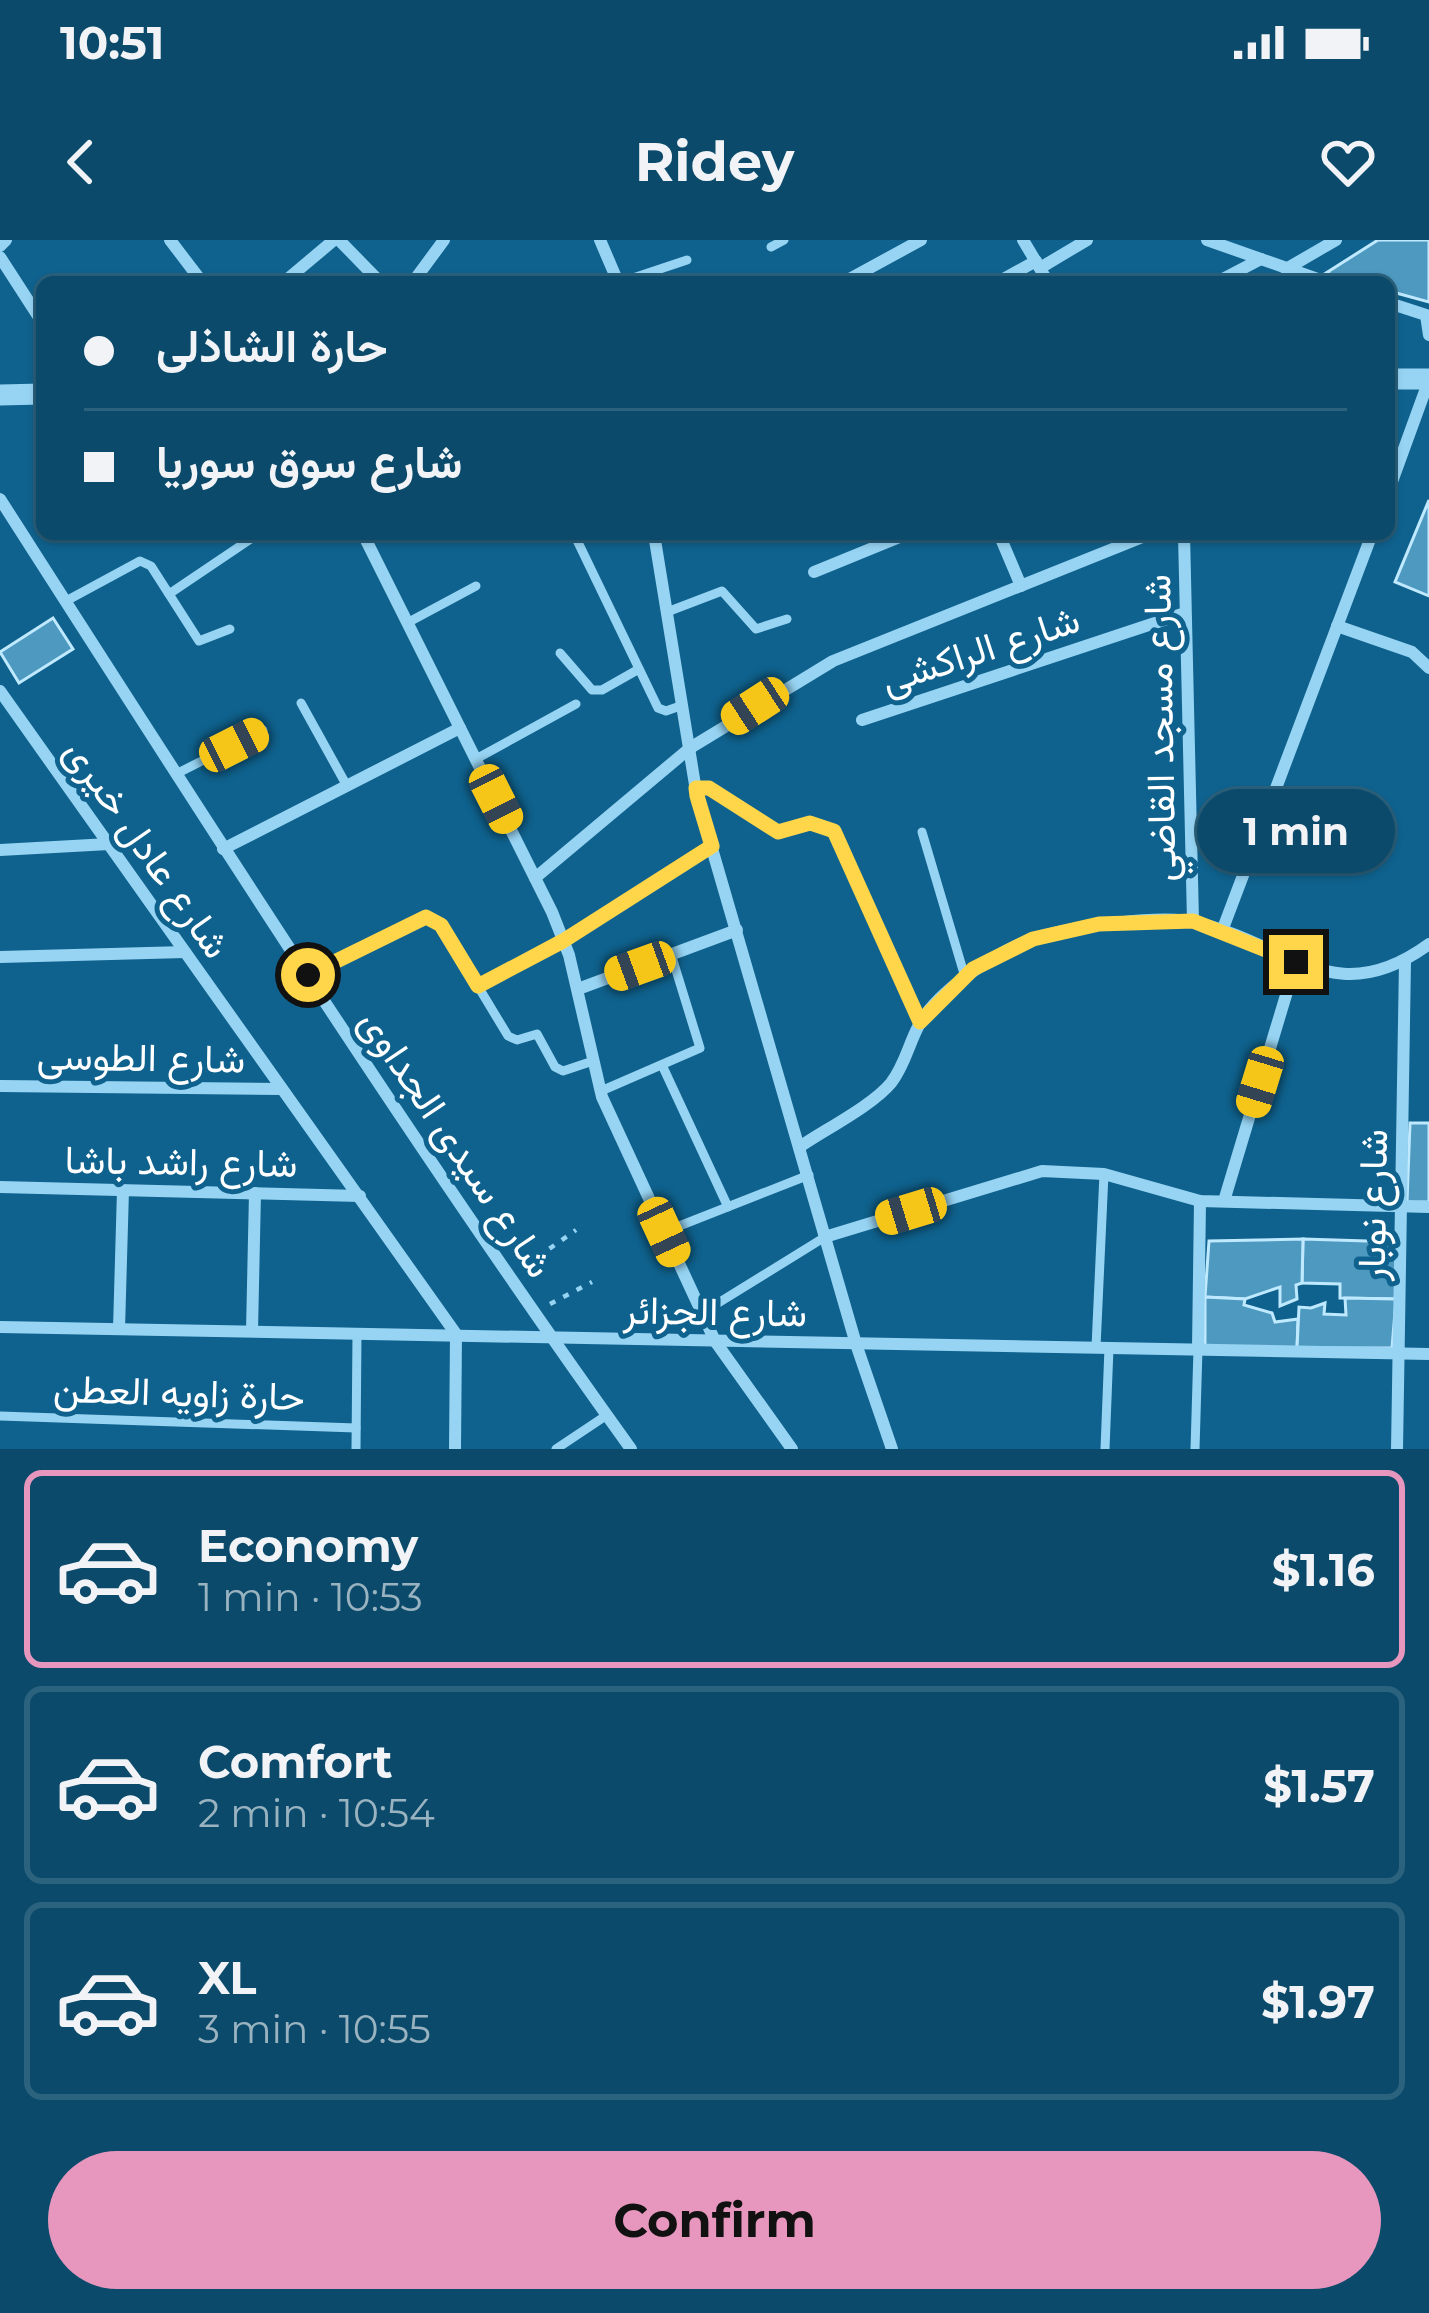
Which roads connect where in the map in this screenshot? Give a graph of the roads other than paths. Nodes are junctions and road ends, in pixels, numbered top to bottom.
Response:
1 (170, 240) edge
2 (337, 240) edge
3 (444, 240) edge
4 (600, 240) edge
5 (784, 240) edge
6 (921, 240) edge
7 (1023, 240) edge
8 (1087, 240) edge
9 (1207, 240) edge
10 (1336, 240) edge
11 (1224, 243) edge
12 (771, 248) dead end
13 (0, 257) edge
14 (687, 260) dead end
15 (1262, 260) junction
16 (1038, 264) junction
17 (1286, 268) junction
18 (197, 276) edge
19 (292, 276) edge
20 (374, 276) edge
21 (417, 276) edge
22 (617, 276) edge
23 (638, 276) edge
24 (855, 276) edge
25 (1011, 276) edge
26 (1045, 276) edge
27 (1229, 276) edge
28 (1309, 276) edge
29 (1395, 305) edge
30 (36, 313) edge
31 (1429, 334) edge
32 (1395, 379) edge
33 (1429, 379) edge
34 (36, 394) edge
35 (0, 395) edge
36 (1396, 455) edge
37 (0, 499) edge
38 (249, 540) edge
39 (366, 540) edge
40 (577, 540) edge
41 (658, 540) edge
42 (892, 540) edge
43 (1001, 540) edge
44 (1135, 540) edge
45 (1184, 540) edge
46 (1370, 540) edge
47 (814, 572) dead end
48 (476, 586) dead end
49 (1021, 586) junction
50 (170, 594) junction
51 (66, 601) junction
52 (667, 613) junction
53 (1185, 613) junction
54 (787, 619) dead end
55 (407, 623) junction
56 (1337, 626) junction
57 (230, 629) dead end
58 (560, 653) dead end
59 (1429, 668) edge
60 (639, 670) junction
61 (0, 691) edge
62 (301, 703) dead end
63 (576, 704) dead end
64 (683, 705) junction
65 (862, 720) dead end
66 (460, 728) junction
67 (263, 730) dead end
68 (690, 748) junction
69 (476, 759) junction
70 (176, 774) junction
71 (346, 786) junction
72 (696, 788) junction
73 (922, 832) dead end
74 (109, 844) junction
75 (712, 846) junction
76 (223, 848) junction
77 (0, 850) edge
78 (536, 878) junction
79 (1193, 921) junction
80 (736, 930) junction
81 (1222, 931) junction
82 (563, 941) junction
83 (1429, 944) edge
84 (185, 952) junction
85 (671, 954) junction
86 (0, 957) edge
87 (1406, 961) junction
88 (1296, 962) junction
89 (308, 975) junction
90 (965, 977) junction
91 (478, 986) junction
92 (578, 989) junction
93 (920, 1022) junction
94 (593, 1061) junction
95 (662, 1066) junction
96 (0, 1086) edge
97 (282, 1089) junction
98 (601, 1091) junction
99 (801, 1146) junction
100 (1104, 1174) junction
101 (809, 1175) junction
102 (0, 1187) edge
103 (123, 1190) junction
104 (255, 1193) junction
105 (360, 1196) junction
106 (1200, 1201) junction
107 (1224, 1201) junction
108 (1402, 1206) junction
109 (728, 1207) junction
110 (1429, 1207) edge
111 (664, 1232) junction
112 (828, 1236) junction
113 (702, 1313) junction
114 (0, 1327) edge
115 (119, 1329) junction
116 (252, 1331) junction
117 (356, 1333) junction
118 (456, 1334) junction
119 (551, 1337) junction
120 (715, 1341) junction
121 (856, 1344) junction
122 (1102, 1347) junction
123 (1198, 1349) junction
124 (1399, 1353) junction
125 (1429, 1354) edge
126 (607, 1414) junction
127 (0, 1416) edge
128 (356, 1428) junction
129 (356, 1449) edge
130 (455, 1449) edge
131 (556, 1449) edge
132 (632, 1449) edge
133 (792, 1449) edge
134 (892, 1449) edge
135 (1106, 1449) edge
136 (1195, 1449) edge
137 (1397, 1449) edge

1 - 18 street
2 - 19 street
2 - 20 street
3 - 21 street
4 - 22 street
5 - 12 lane
6 - 24 street
7 - 16 street
8 - 16 street
9 - 11 street
10 - 17 street
11 - 15 street
13 - 30 street
14 - 23 lane
15 - 17 street
15 - 27 street
16 - 25 street
16 - 26 street
17 - 28 street
29 - 31 street
32 - 33 street
33 - 36 street
34 - 35 street
37 - 51 street, شارع سيدى الجداوى
38 - 50 lane
39 - 55 street
40 - 60 lane
41 - 52 street
42 - 47 street
43 - 49 street
44 - 49 street
45 - 53 street, شارع مسجد القاضي
46 - 56 street
48 - 55 lane
49 - 68 street
50 - 51 lane
50 - 57 lane
51 - 70 street, شارع سيدى الجداوى
52 - 54 lane
52 - 64 street
53 - 65 street, شارع الراكشى
53 - 79 street, شارع مسجد القاضي
55 - 66 street
56 - 59 street
56 - 81 street
58 - 60 lane
60 - 64 lane
61 - 74 street, شارع عادل خيرى
62 - 71 lane
63 - 69 lane
64 - 68 street
66 - 69 street
66 - 71 street
67 - 70 lane
68 - 72 street
68 - 78 street
69 - 78 street
70 - 76 street, شارع سيدى الجداوى
71 - 76 street
72 - 75 street
72 - 93 street
73 - 90 lane
74 - 77 street
74 - 84 street, شارع عادل خيرى
75 - 80 street
75 - 82 lane
76 - 89 street, شارع سيدى الجداوى
78 - 82 street
79 - 81 street
79 - 90 street
80 - 85 street
80 - 99 street
81 - 88 street
82 - 91 lane
82 - 92 street
83 - 87 street
84 - 86 street
84 - 97 street, شارع عادل خيرى
85 - 92 street
85 - 95 lane
87 - 88 street
87 - 108 street, شارع نوبار
88 - 107 street
89 - 91 lane
89 - 119 street, شارع سيدى الجداوى
90 - 93 street
91 - 94 lane
92 - 94 street
93 - 99 street
94 - 98 street
95 - 98 lane
95 - 109 lane
96 - 97 street, شارع الطوسى
97 - 105 street, شارع عادل خيرى
98 - 111 street
99 - 101 street
100 - 106 street
100 - 112 street
100 - 122 lane
101 - 109 lane
101 - 112 street
102 - 103 street, شارع راشد باشا
103 - 104 street, شارع راشد باشا
103 - 115 street
104 - 105 street, شارع راشد باشا
104 - 116 street
105 - 118 street, شارع عادل خيرى
106 - 107 street
106 - 123 street
107 - 108 street
108 - 110 street
108 - 124 street, شارع نوبار
109 - 111 lane
111 - 113 street
112 - 113 lane
112 - 121 street
113 - 120 street
114 - 115 street, شارع الجزائر
115 - 116 street, شارع الجزائر
116 - 117 street, شارع الجزائر
117 - 118 street, شارع الجزائر
117 - 128 lane
118 - 119 street, شارع الجزائر
118 - 130 street
119 - 120 street, شارع الجزائر
119 - 126 street, شارع سيدى الجداوى
120 - 121 street, شارع الجزائر
120 - 133 street
121 - 122 street, شارع الجزائر
121 - 134 street
122 - 123 street, شارع الجزائر
122 - 135 lane
123 - 124 street, شارع الجزائر
123 - 136 lane
124 - 125 street, شارع الجزائر
124 - 137 street, شارع نوبار
126 - 131 lane
126 - 132 street, شارع سيدى الجداوى
127 - 128 lane, حارة زاويه العطن
128 - 129 lane

